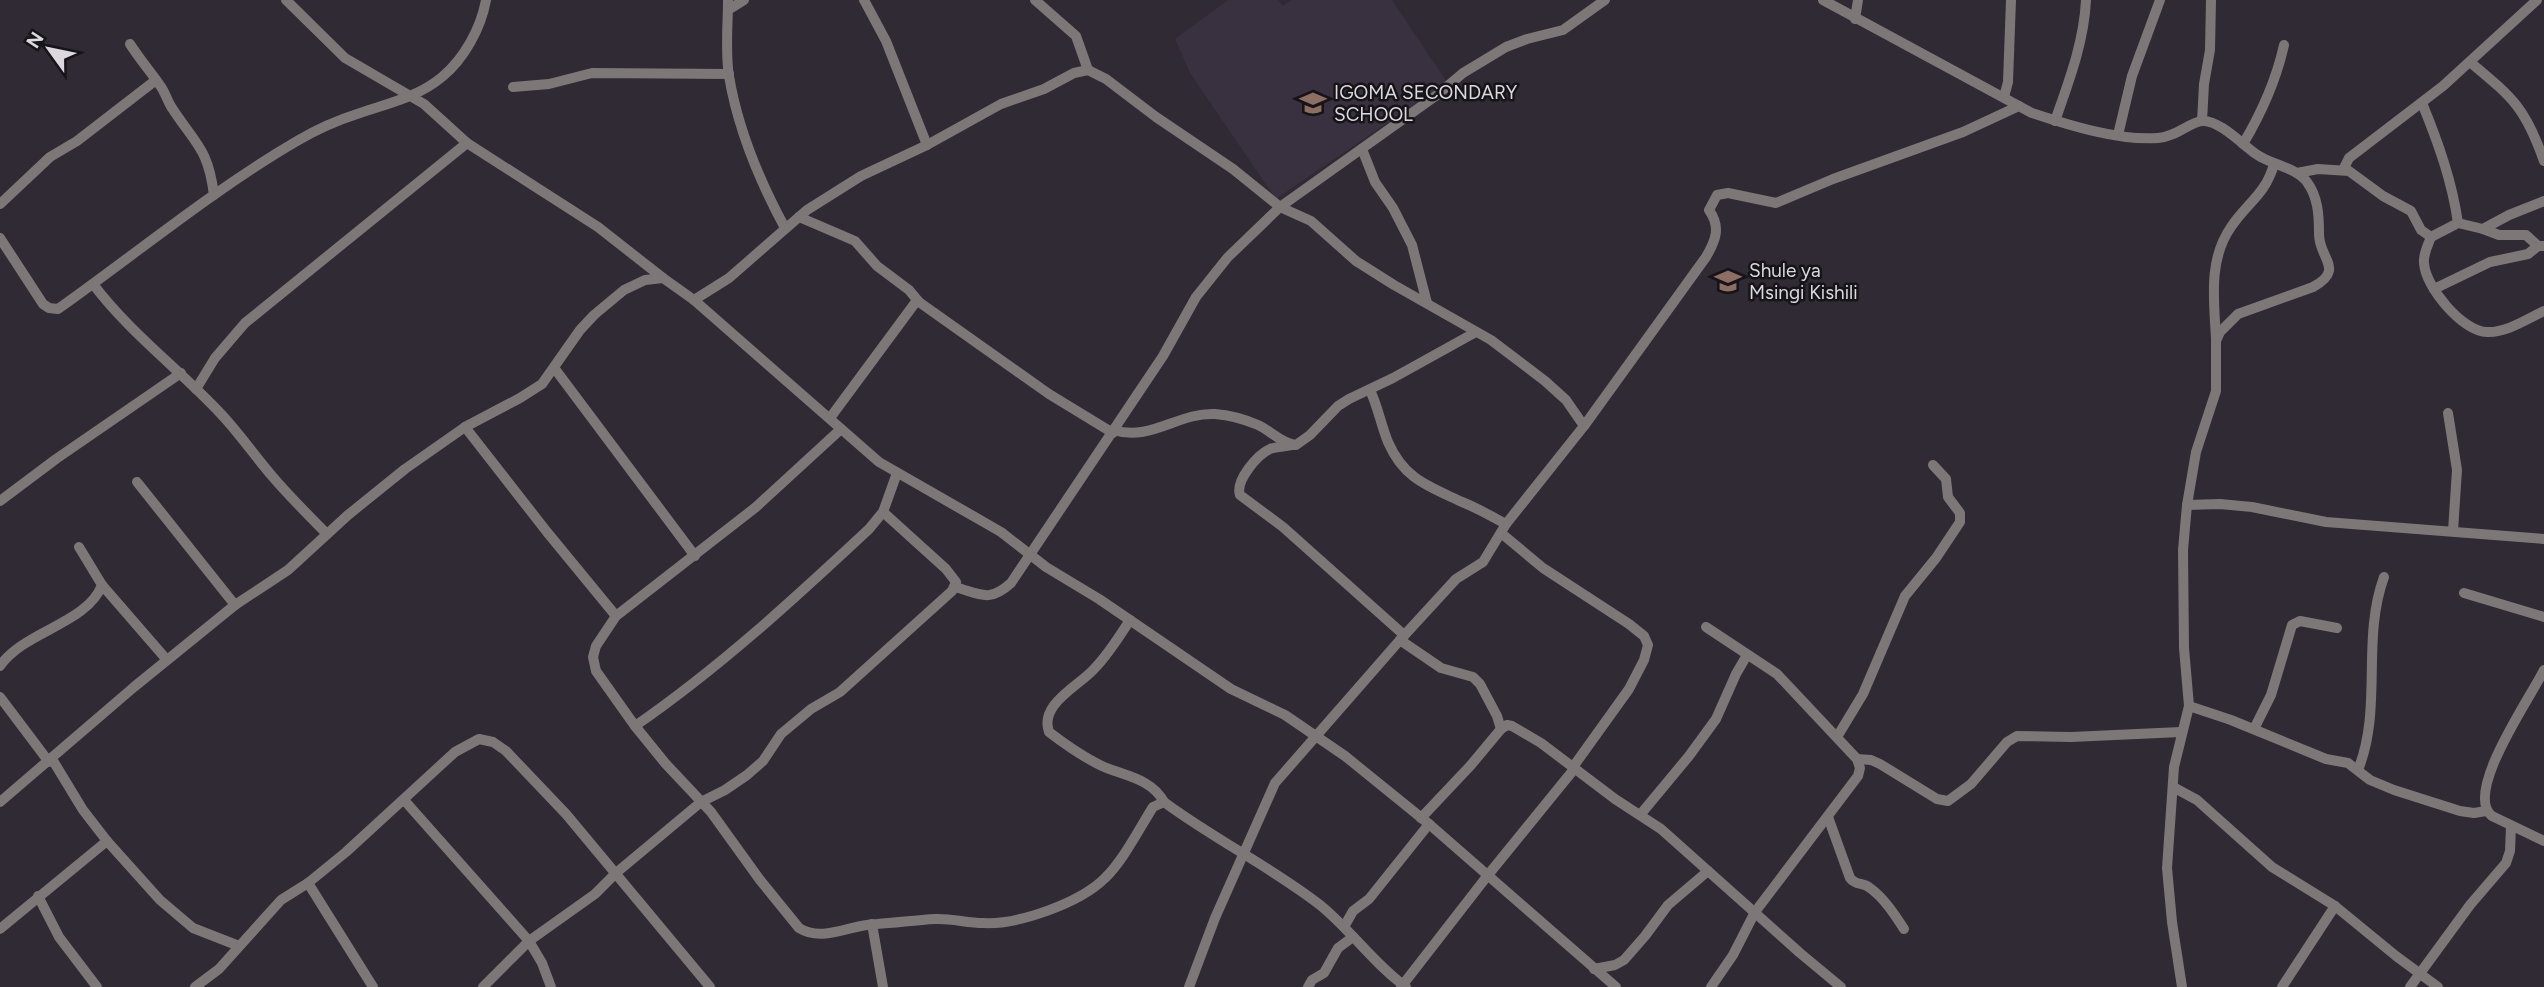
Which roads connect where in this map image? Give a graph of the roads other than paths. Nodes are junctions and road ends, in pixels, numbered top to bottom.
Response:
1 (286, 0) edge
2 (486, 0) edge
3 (744, 0) edge
4 (864, 0) edge
5 (1035, 0) edge
6 (1605, 0) edge
7 (1823, 0) edge
8 (1858, 0) edge
9 (2011, 0) edge
10 (2085, 0) edge
11 (2160, 0) edge
12 (2211, 0) edge
13 (2534, 2) edge
14 (728, 5) edge
15 (1855, 19) junction
16 (130, 44) dead end
17 (2284, 45) dead end
18 (2470, 62) junction
19 (1088, 70) junction
20 (729, 74) junction
21 (156, 80) junction
22 (513, 87) dead end
23 (412, 96) junction
24 (2004, 97) junction
25 (2422, 103) junction
26 (2019, 106) junction
27 (2055, 121) junction
28 (2202, 121) junction
29 (2118, 135) junction
30 (467, 143) junction
31 (2243, 144) junction
32 (927, 145) junction
33 (1362, 149) junction
34 (2544, 161) edge
35 (2274, 164) junction
36 (2343, 170) junction
37 (2297, 173) junction
38 (214, 195) junction
39 (2544, 201) edge
40 (0, 204) edge
41 (1280, 207) junction
42 (799, 217) junction
43 (2458, 223) junction
44 (785, 228) junction
45 (2483, 229) junction
46 (2431, 237) junction
47 (0, 238) edge
48 (2541, 246) edge
49 (663, 278) junction
50 (93, 284) junction
51 (2434, 289) junction
52 (694, 300) junction
53 (919, 302) junction
54 (1427, 303) junction
55 (2544, 311) edge
56 (1476, 332) junction
57 (2216, 341) junction
58 (555, 369) junction
59 (181, 373) junction
60 (196, 389) junction
61 (1370, 390) junction
62 (2448, 413) dead end
63 (830, 418) junction
64 (1584, 426) junction
65 (465, 427) junction
66 (841, 429) junction
67 (1114, 432) junction
68 (1293, 445) junction
69 (1933, 466) dead end
70 (897, 473) junction
71 (138, 482) dead end
72 (0, 501) edge
73 (2187, 505) junction
74 (883, 512) junction
75 (1504, 528) junction
76 (2453, 531) junction
77 (327, 534) junction
78 (2544, 539) edge
79 (79, 547) dead end
80 (1032, 554) junction
81 (695, 555) junction
82 (2384, 577) dead end
83 (102, 585) junction
84 (955, 587) junction
85 (2464, 593) dead end
86 (235, 605) junction
87 (616, 616) junction
88 (2544, 617) edge
89 (1129, 620) junction
90 (1706, 627) dead end
91 (2337, 628) dead end
92 (1402, 638) junction
93 (1747, 655) junction
94 (167, 660) junction
95 (0, 666) edge
96 (2544, 670) edge
97 (0, 697) edge
98 (2189, 706) junction
99 (635, 726) junction
100 (1500, 729) junction
101 (2254, 729) junction
102 (2181, 732) junction
103 (1317, 735) junction
104 (1837, 737) junction
105 (1857, 759) junction
106 (51, 760) junction
107 (1574, 767) junction
108 (2358, 770) junction
109 (2173, 787) junction
110 (404, 800) junction
111 (0, 802) edge
112 (701, 802) junction
113 (1164, 802) junction
114 (2486, 811) junction
115 (1640, 815) junction
116 (1828, 817) junction
117 (1425, 821) junction
118 (2511, 826) junction
119 (1255, 828) junction
120 (107, 841) junction
121 (2544, 841) edge
122 (1229, 842) junction
123 (1243, 855) junction
124 (1708, 871) junction
125 (616, 873) junction
126 (1488, 875) junction
127 (308, 883) junction
128 (38, 896) junction
129 (2335, 906) junction
130 (1755, 912) junction
131 (872, 924) junction
132 (1344, 927) junction
133 (0, 929) edge
134 (1904, 929) dead end
135 (1353, 937) junction
136 (529, 941) junction
137 (239, 946) junction
138 (1594, 969) junction
139 (2419, 974) junction
140 (1403, 986) edge
141 (97, 987) edge
142 (195, 987) edge
143 (373, 987) edge
144 (483, 987) edge
145 (551, 987) edge
146 (710, 987) edge
147 (883, 987) edge
148 (1189, 987) edge
149 (1308, 987) edge
150 (1616, 987) edge
151 (1711, 987) edge
152 (1842, 987) edge
153 (2182, 987) edge
154 (2282, 987) edge
155 (2410, 987) edge
156 (2438, 987) edge

1 - 23 street
2 - 23 street
3 - 14 street
4 - 32 street
5 - 19 street
6 - 33 street
7 - 15 street
8 - 15 street
9 - 24 street
10 - 27 street
11 - 29 street
12 - 28 street
13 - 18 street
14 - 20 street
15 - 24 street
16 - 21 street
17 - 31 street
18 - 25 street
18 - 34 street
19 - 32 street
19 - 41 street
20 - 22 street
20 - 44 street
21 - 38 street
21 - 40 street
23 - 30 street
23 - 38 street
24 - 26 street
25 - 36 street
25 - 43 street
26 - 27 street
26 - 64 street
27 - 29 street
28 - 29 street
28 - 31 street
30 - 49 street
30 - 60 street
31 - 35 street
32 - 42 street
33 - 41 street
33 - 54 street
35 - 37 street
35 - 57 street
36 - 37 street
36 - 46 street
37 - 57 street
38 - 50 street
39 - 45 street
41 - 54 street
41 - 67 street
42 - 44 street
42 - 53 street
43 - 45 street
43 - 46 street
44 - 52 street
45 - 48 street
46 - 51 street
47 - 50 street
48 - 51 street
49 - 52 street
49 - 58 street
50 - 59 street
51 - 55 street
52 - 63 street
53 - 63 street
53 - 67 street
54 - 56 street
56 - 61 street
56 - 64 street
57 - 73 street
58 - 65 street
58 - 81 street
59 - 60 street
59 - 72 street
60 - 77 street
61 - 68 street
61 - 75 street
62 - 76 street
63 - 66 street
64 - 75 street
65 - 77 street
65 - 87 street
66 - 70 street
66 - 81 street
67 - 68 street
67 - 80 street
68 - 92 street
69 - 104 street
70 - 74 street
70 - 80 street
71 - 86 street
73 - 76 street
73 - 98 street
74 - 84 street
74 - 99 street
75 - 92 street
75 - 107 street
76 - 78 street
77 - 86 street
79 - 83 street
80 - 84 street
80 - 89 street
81 - 87 street
82 - 108 street
83 - 94 street
83 - 95 street
84 - 112 street
85 - 88 street
86 - 94 street
87 - 99 street
89 - 103 street
89 - 113 street
90 - 93 street
91 - 101 street
92 - 100 street
92 - 103 street
93 - 104 street
93 - 115 street
94 - 106 street
96 - 114 street
97 - 106 street
98 - 101 street
98 - 102 street
99 - 112 street
100 - 107 street
100 - 117 street
101 - 108 street
102 - 105 street
102 - 109 street
103 - 117 street
103 - 119 street
104 - 105 street
105 - 116 street
106 - 111 street
106 - 120 street
107 - 115 street
107 - 126 street
108 - 114 street
109 - 129 street
109 - 153 street
110 - 125 street
110 - 127 street
110 - 136 street
112 - 125 street
112 - 131 street
113 - 122 street
113 - 131 street
114 - 118 street
115 - 124 street
116 - 130 street
116 - 134 street
117 - 126 street
117 - 132 street
118 - 121 street
118 - 139 street
119 - 122 street
119 - 123 street
120 - 128 street
120 - 137 street
122 - 123 street
123 - 132 street
123 - 148 street
124 - 130 street
124 - 138 street
125 - 136 street
125 - 146 street
126 - 138 street
126 - 140 street
127 - 137 street
127 - 143 street
128 - 133 street
128 - 141 street
129 - 139 street
129 - 154 street
130 - 151 street
130 - 152 street
131 - 147 street
132 - 135 street
135 - 140 street
135 - 149 street
136 - 144 street
136 - 145 street
137 - 142 street
138 - 150 street
139 - 155 street
139 - 156 street

